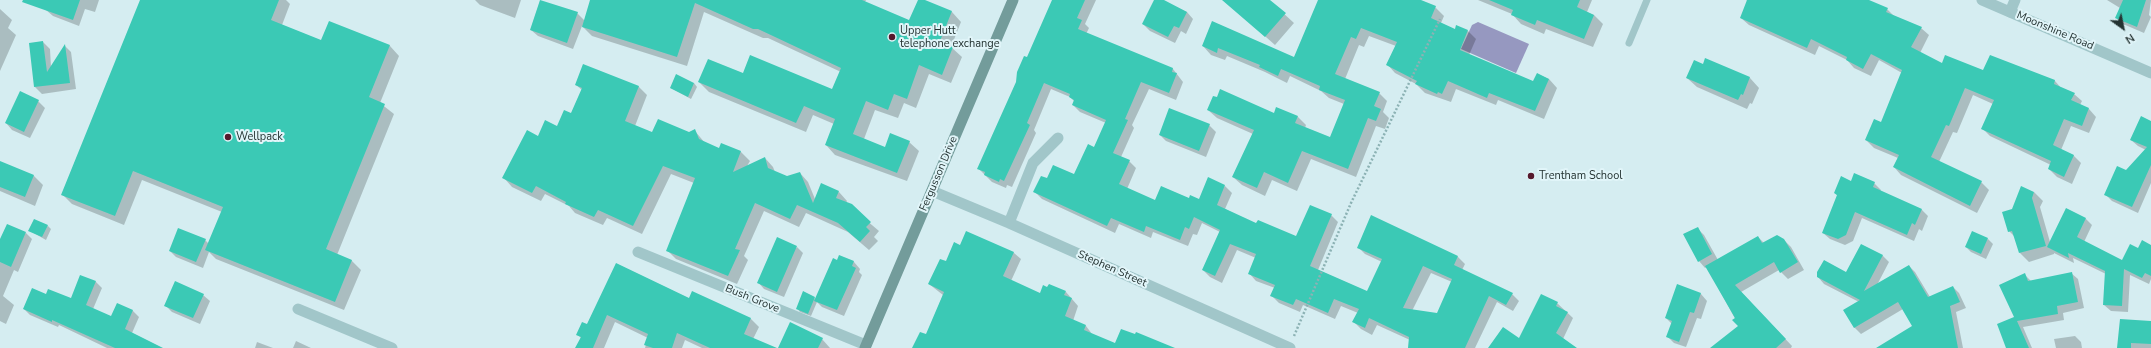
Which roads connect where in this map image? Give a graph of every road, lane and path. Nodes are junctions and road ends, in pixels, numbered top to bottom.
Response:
1 (1013, 0) edge
2 (1647, 0) edge
3 (1982, 0) edge
4 (2015, 0) edge
5 (2010, 12) junction
6 (1440, 19) dead end
7 (1629, 43) dead end
8 (2151, 73) edge
9 (1058, 138) dead end
10 (932, 191) junction
11 (1009, 223) junction
12 (638, 252) dead end
13 (298, 309) dead end
14 (865, 347) edge
15 (392, 348) edge
16 (1290, 348) edge

1 - 10 main road, Fergusson Drive
2 - 7 lane
3 - 5 street, Moonshine Road
4 - 5 street
5 - 8 street, Moonshine Road
6 - 16 path
9 - 11 street
10 - 11 street, Stephen Street
10 - 14 main road, Fergusson Drive
11 - 16 street, Stephen Street
12 - 14 street, Bush Grove
13 - 15 street

